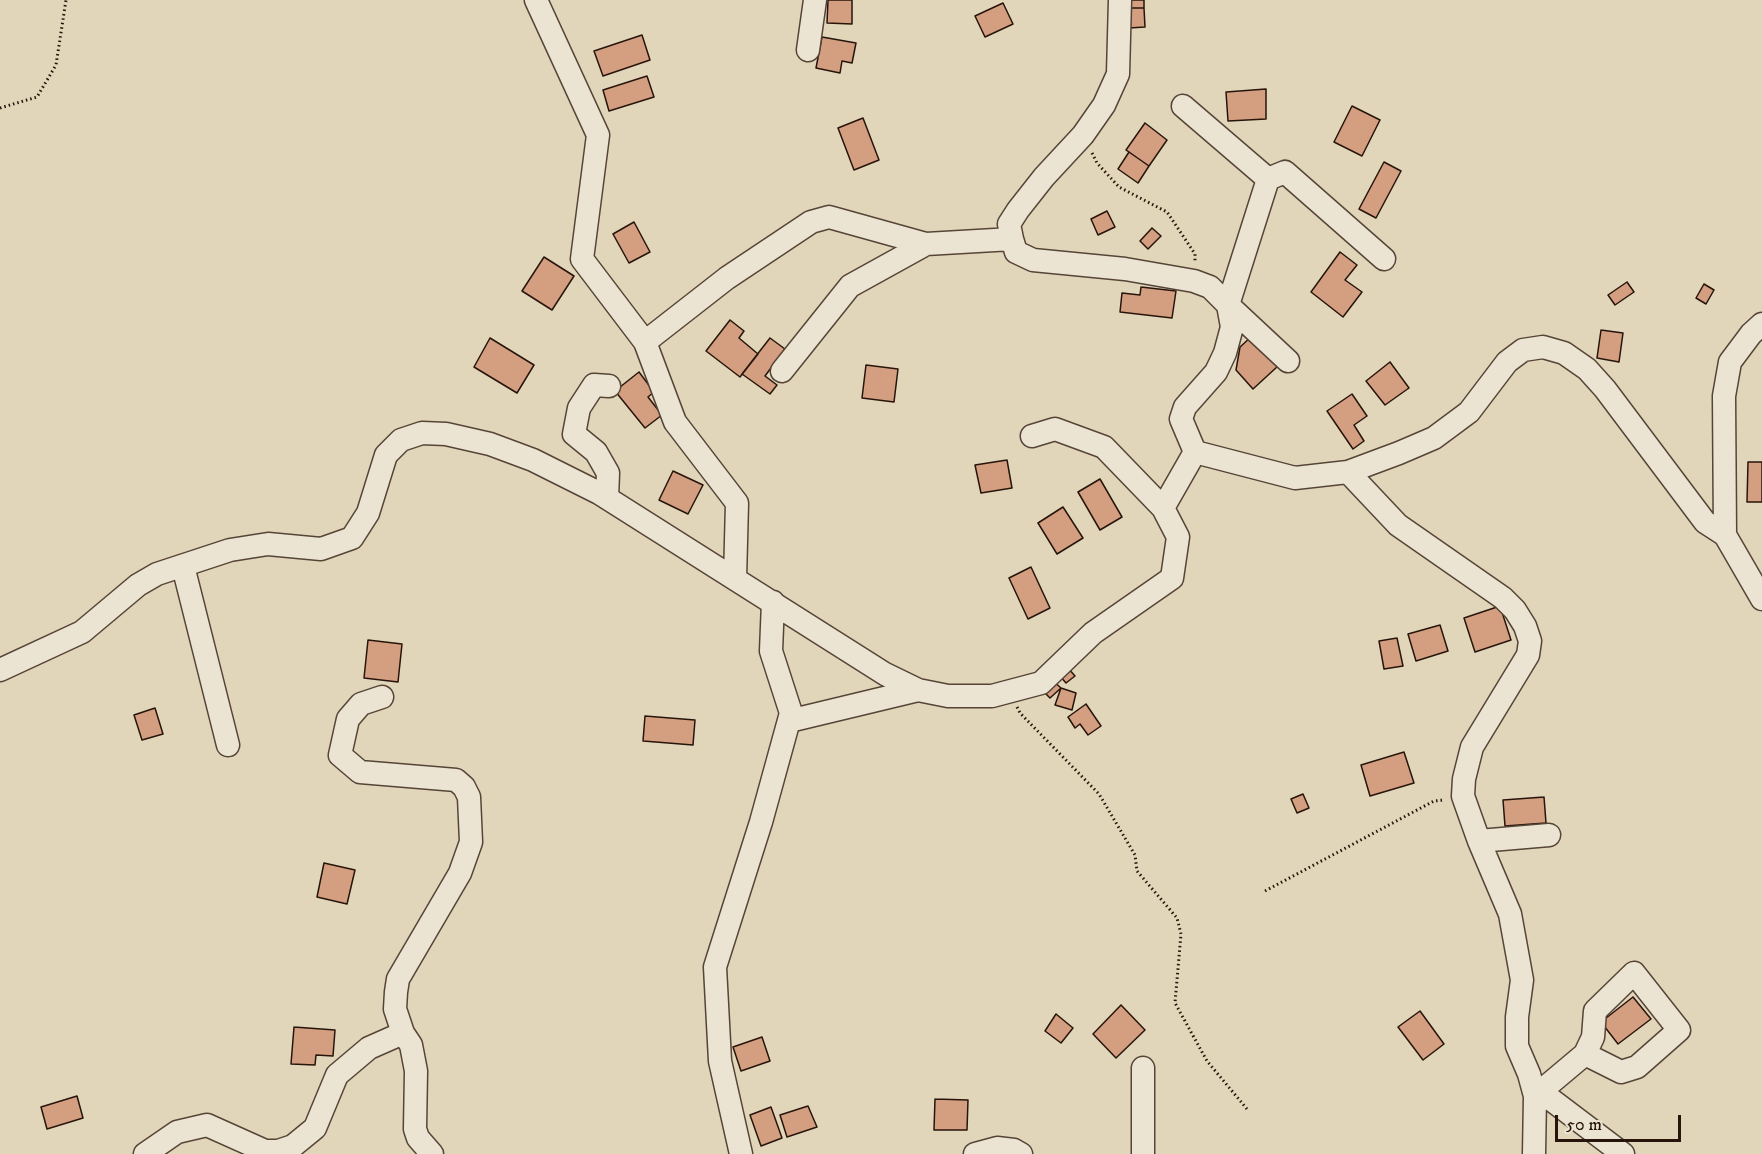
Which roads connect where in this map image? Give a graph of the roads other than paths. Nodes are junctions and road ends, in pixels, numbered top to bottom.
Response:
1 (537, 0) edge
2 (815, 0) edge
3 (1120, 0) edge
4 (808, 51) dead end
5 (1183, 106) dead end
6 (1268, 179) junction
7 (1012, 239) junction
8 (926, 244) junction
9 (1384, 259) dead end
10 (1228, 305) junction
11 (1762, 324) edge
12 (645, 342) junction
13 (1288, 361) dead end
14 (782, 371) dead end
15 (609, 386) dead end
16 (1032, 436) dead end
17 (1195, 452) junction
18 (1348, 472) junction
19 (607, 498) junction
20 (1163, 508) junction
21 (1725, 535) junction
22 (183, 567) junction
23 (735, 579) junction
24 (1762, 599) edge
25 (773, 602) junction
26 (0, 670) edge
27 (918, 690) junction
28 (382, 697) dead end
29 (789, 722) junction
30 (228, 745) dead end
31 (1549, 835) dead end
32 (1479, 841) junction
33 (403, 1033) junction
34 (1585, 1054) junction
35 (1143, 1068) dead end
36 (1535, 1096) junction
37 (145, 1154) edge
38 (432, 1154) edge
39 (741, 1154) edge
40 (975, 1154) edge
41 (1021, 1154) edge
42 (1143, 1154) edge
43 (1534, 1154) edge
44 (1623, 1154) edge

1 - 12 street
2 - 4 street
3 - 7 street
5 - 6 street
6 - 9 street
6 - 10 street
7 - 8 street
7 - 10 street
8 - 12 street
8 - 14 street
10 - 13 street
10 - 17 street
11 - 21 street
12 - 23 street
15 - 19 street
16 - 20 street
17 - 18 street
17 - 20 street
18 - 21 street
18 - 32 street
19 - 22 street
19 - 23 street
20 - 27 street
21 - 24 street
22 - 26 street
22 - 30 street
23 - 25 street
25 - 27 street
25 - 29 street
27 - 29 street
28 - 33 street
29 - 39 street
31 - 32 street
32 - 36 street
33 - 37 street
33 - 38 street
34 - 34 street
34 - 36 street
35 - 42 street
36 - 43 street
36 - 44 street
40 - 41 street

